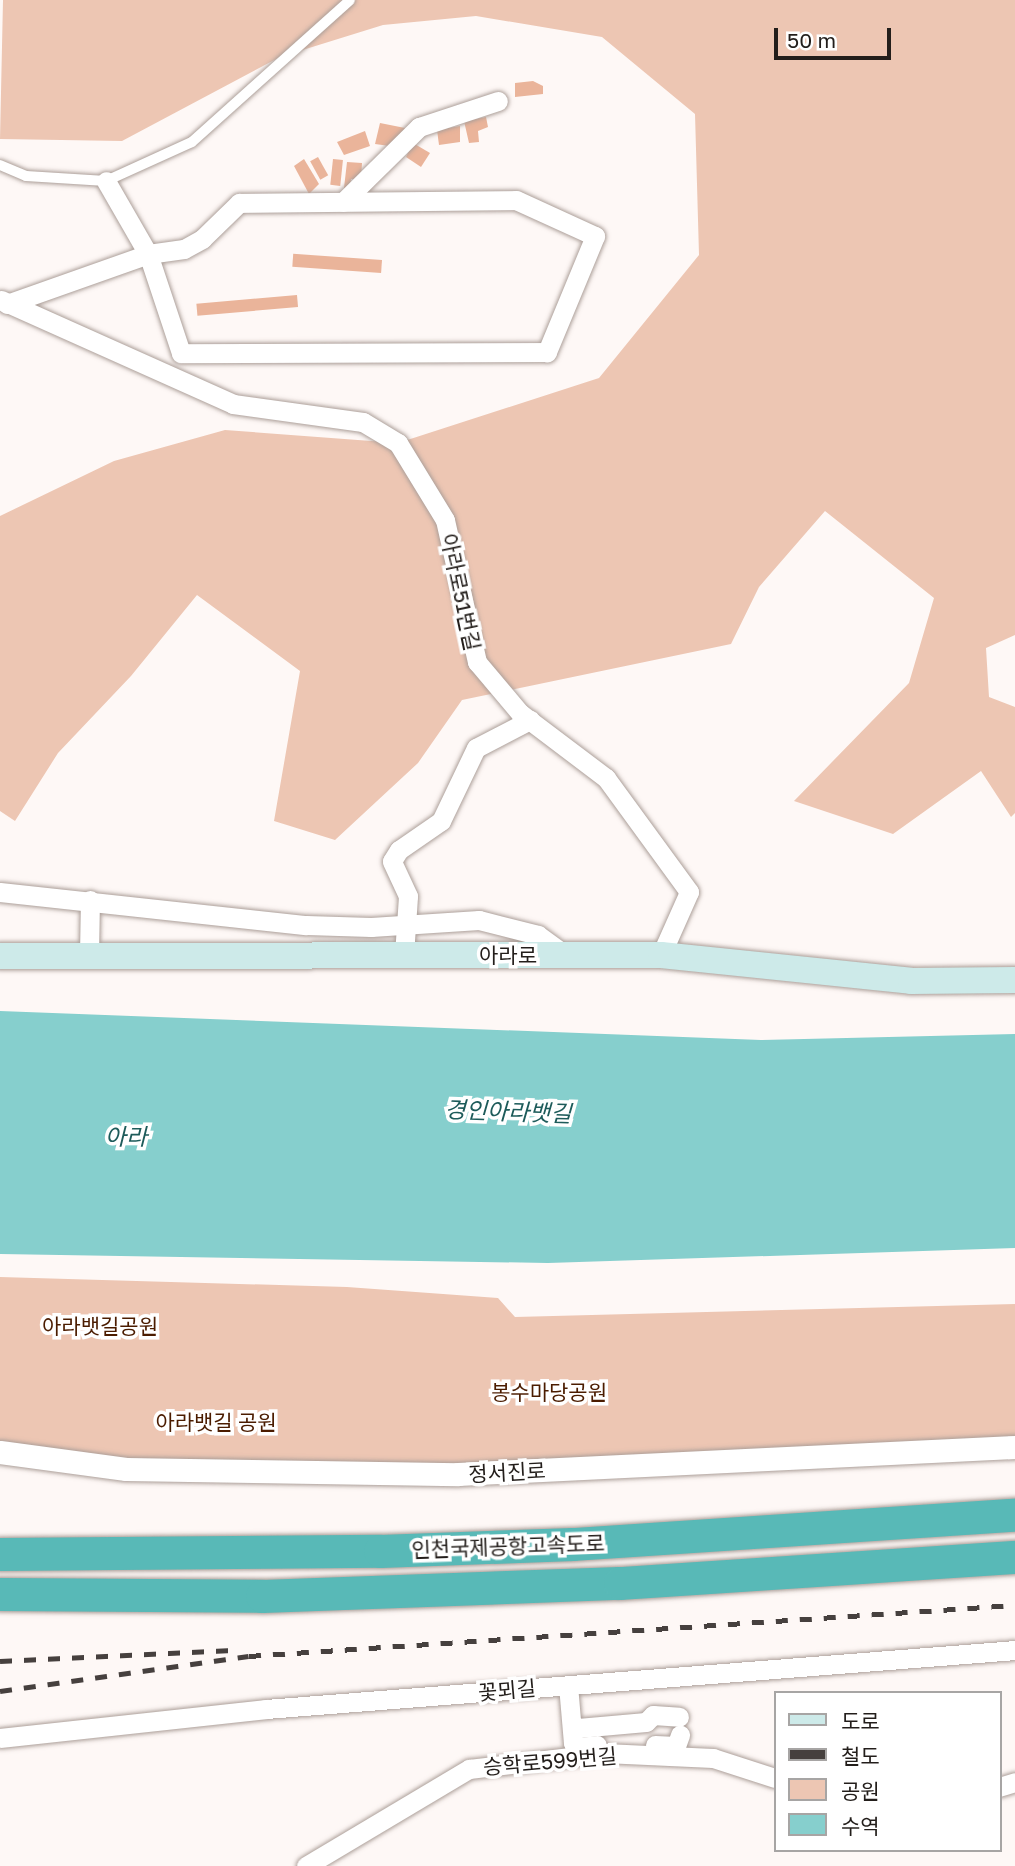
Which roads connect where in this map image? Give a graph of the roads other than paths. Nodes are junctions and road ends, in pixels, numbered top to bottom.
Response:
1 (350, 0) edge
2 (498, 101) dead end
3 (0, 165) edge
4 (106, 181) junction
5 (343, 202) junction
6 (148, 254) junction
7 (4, 302) edge
8 (530, 720) junction
9 (0, 891) edge
10 (90, 900) junction
11 (406, 923) junction
12 (404, 955) junction
13 (566, 955) junction
14 (660, 955) junction
15 (0, 956) edge
16 (89, 956) junction
17 (1015, 981) edge
18 (1015, 1447) edge
19 (0, 1452) edge
20 (1015, 1515) edge
21 (0, 1554) edge
22 (1015, 1557) edge
23 (0, 1594) edge
24 (1015, 1650) edge
25 (568, 1685) junction
26 (572, 1724) junction
27 (0, 1738) edge
28 (774, 1778) edge
29 (306, 1866) edge

1 - 4 lane
2 - 5 street
3 - 4 lane
4 - 6 street
5 - 6 street, 아라로51번길
5 - 6 street, 아라로51번길
6 - 7 street, 아라로51번길
7 - 8 street, 아라로51번길
8 - 11 street
8 - 14 street, 아라로51번길
9 - 10 street
10 - 11 street
10 - 16 street
11 - 12 street
11 - 13 street
12 - 13 main road, 아라로
12 - 16 main road, 아라로
13 - 14 main road, 아라로
14 - 17 main road, 아라로
15 - 16 main road, 아라로
18 - 19 street, 정서진로
20 - 21 highway, 인천국제공항고속도로
22 - 23 highway, 인천국제공항고속도로
24 - 25 street, 꽃뫼길
25 - 26 street
25 - 27 street, 꽃뫼길
26 - 26 street
28 - 29 street, 승학로599번길

